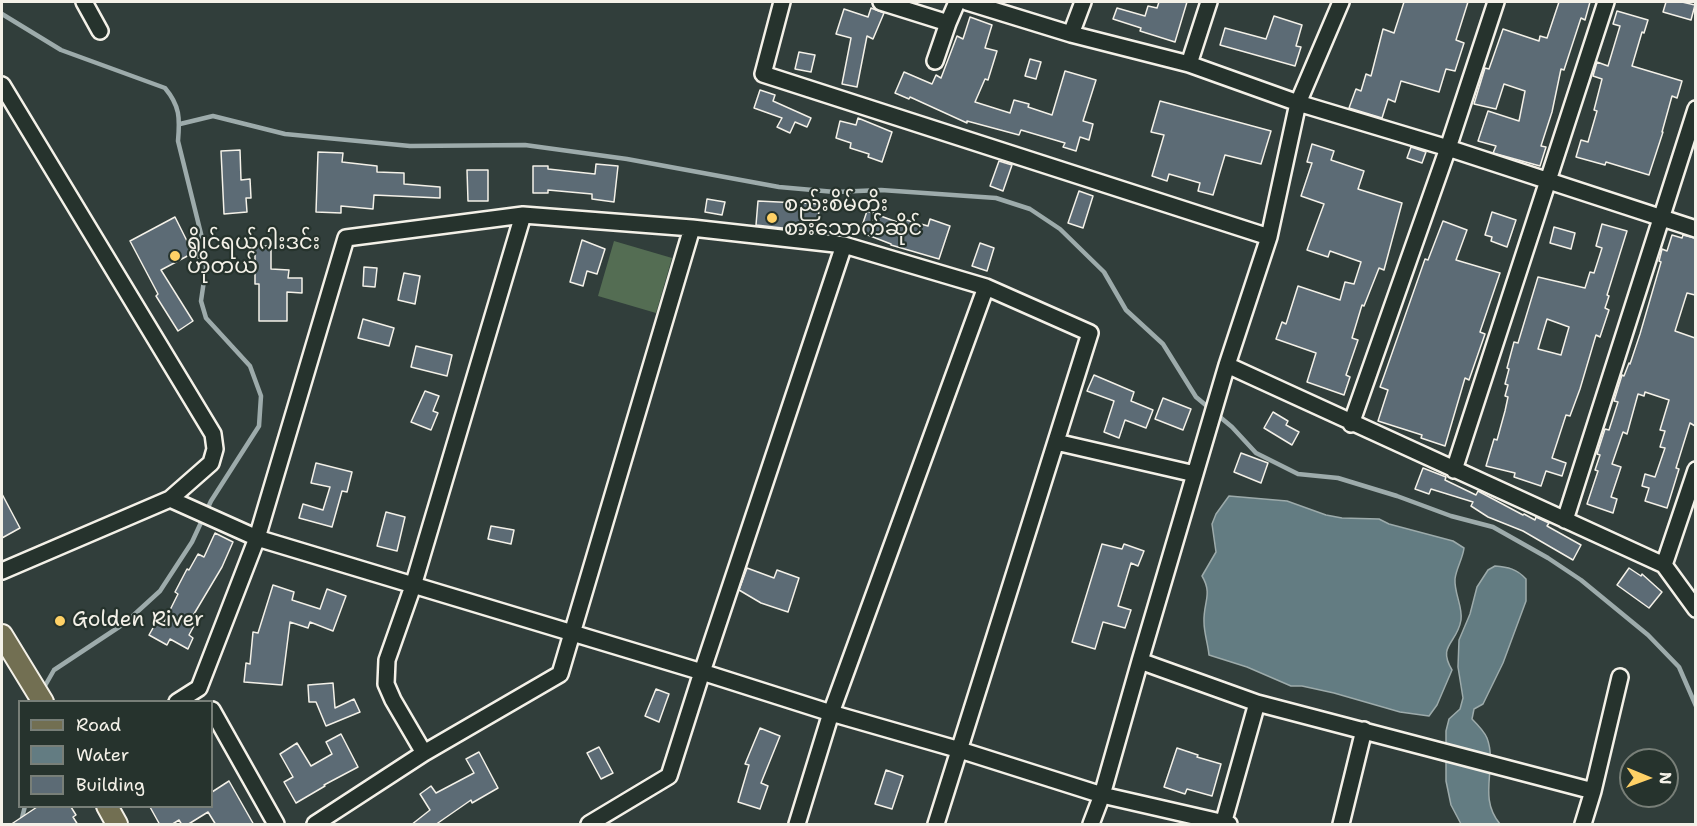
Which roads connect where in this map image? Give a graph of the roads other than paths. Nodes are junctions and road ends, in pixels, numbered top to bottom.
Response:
1 (84, 2) edge
2 (782, 2) edge
3 (881, 2) edge
4 (957, 2) edge
5 (967, 2) edge
6 (1083, 2) edge
7 (1209, 2) edge
8 (1341, 2) edge
9 (1496, 2) edge
10 (1606, 2) edge
11 (948, 23) junction
12 (100, 31) dead end
13 (1071, 34) junction
14 (934, 61) dead end
15 (1188, 64) junction
16 (2, 85) edge
17 (1298, 103) junction
18 (1695, 109) edge
19 (1448, 148) junction
20 (1548, 181) junction
21 (523, 215) junction
22 (1660, 218) junction
23 (692, 228) junction
24 (1695, 229) edge
25 (1269, 237) junction
26 (844, 245) junction
27 (986, 287) junction
28 (1227, 365) junction
29 (1351, 424) junction
30 (1056, 442) junction
31 (1454, 470) junction
32 (1695, 470) edge
33 (1195, 474) junction
34 (170, 499) junction
35 (1565, 520) junction
36 (257, 538) junction
37 (1664, 565) junction
38 (2, 570) edge
39 (413, 586) junction
40 (1695, 609) edge
41 (573, 634) junction
42 (2, 635) edge
43 (1140, 661) junction
44 (702, 672) junction
45 (1620, 677) dead end
46 (203, 695) edge
47 (42, 700) edge
48 (184, 700) edge
49 (1257, 703) junction
50 (213, 712) edge
51 (831, 713) junction
52 (1364, 730) junction
53 (960, 750) junction
54 (424, 753) junction
55 (1593, 791) junction
56 (1102, 795) junction
57 (107, 808) edge
58 (1225, 824) edge
59 (117, 825) edge
60 (276, 825) edge
61 (315, 825) edge
62 (589, 825) edge
63 (797, 825) edge
64 (936, 825) edge
65 (1091, 825) edge
66 (1341, 825) edge
67 (1583, 825) edge

1 - 12 street
2 - 25 street
3 - 11 street
4 - 11 street
5 - 13 street
6 - 13 street
7 - 15 street
8 - 17 street
9 - 19 street
10 - 20 street
11 - 14 street
13 - 15 street
15 - 17 street
16 - 34 street
17 - 19 street
17 - 25 street
18 - 22 street
19 - 20 street
19 - 29 street
20 - 22 street
20 - 31 street
21 - 23 street
21 - 36 street
21 - 39 street
22 - 24 street
22 - 35 street
23 - 26 street
23 - 41 street
25 - 28 street
26 - 27 street
26 - 44 street
27 - 30 street
27 - 51 street
28 - 29 street
28 - 33 street
29 - 31 street
30 - 33 street
30 - 53 street
31 - 35 street
32 - 37 street
33 - 43 street
34 - 36 street
34 - 38 street
35 - 37 street
36 - 39 street
36 - 46 street
37 - 40 street
39 - 41 street
39 - 54 street
41 - 44 street
41 - 54 street
42 - 47 main road
43 - 49 street
43 - 56 street
44 - 51 street
44 - 62 street
45 - 55 street
46 - 48 street
49 - 52 street
49 - 58 street
50 - 60 street
51 - 53 street
51 - 63 street
52 - 55 street
52 - 66 street
53 - 56 street
53 - 64 street
54 - 61 street
55 - 67 street
56 - 58 street
56 - 65 street
57 - 59 main road

